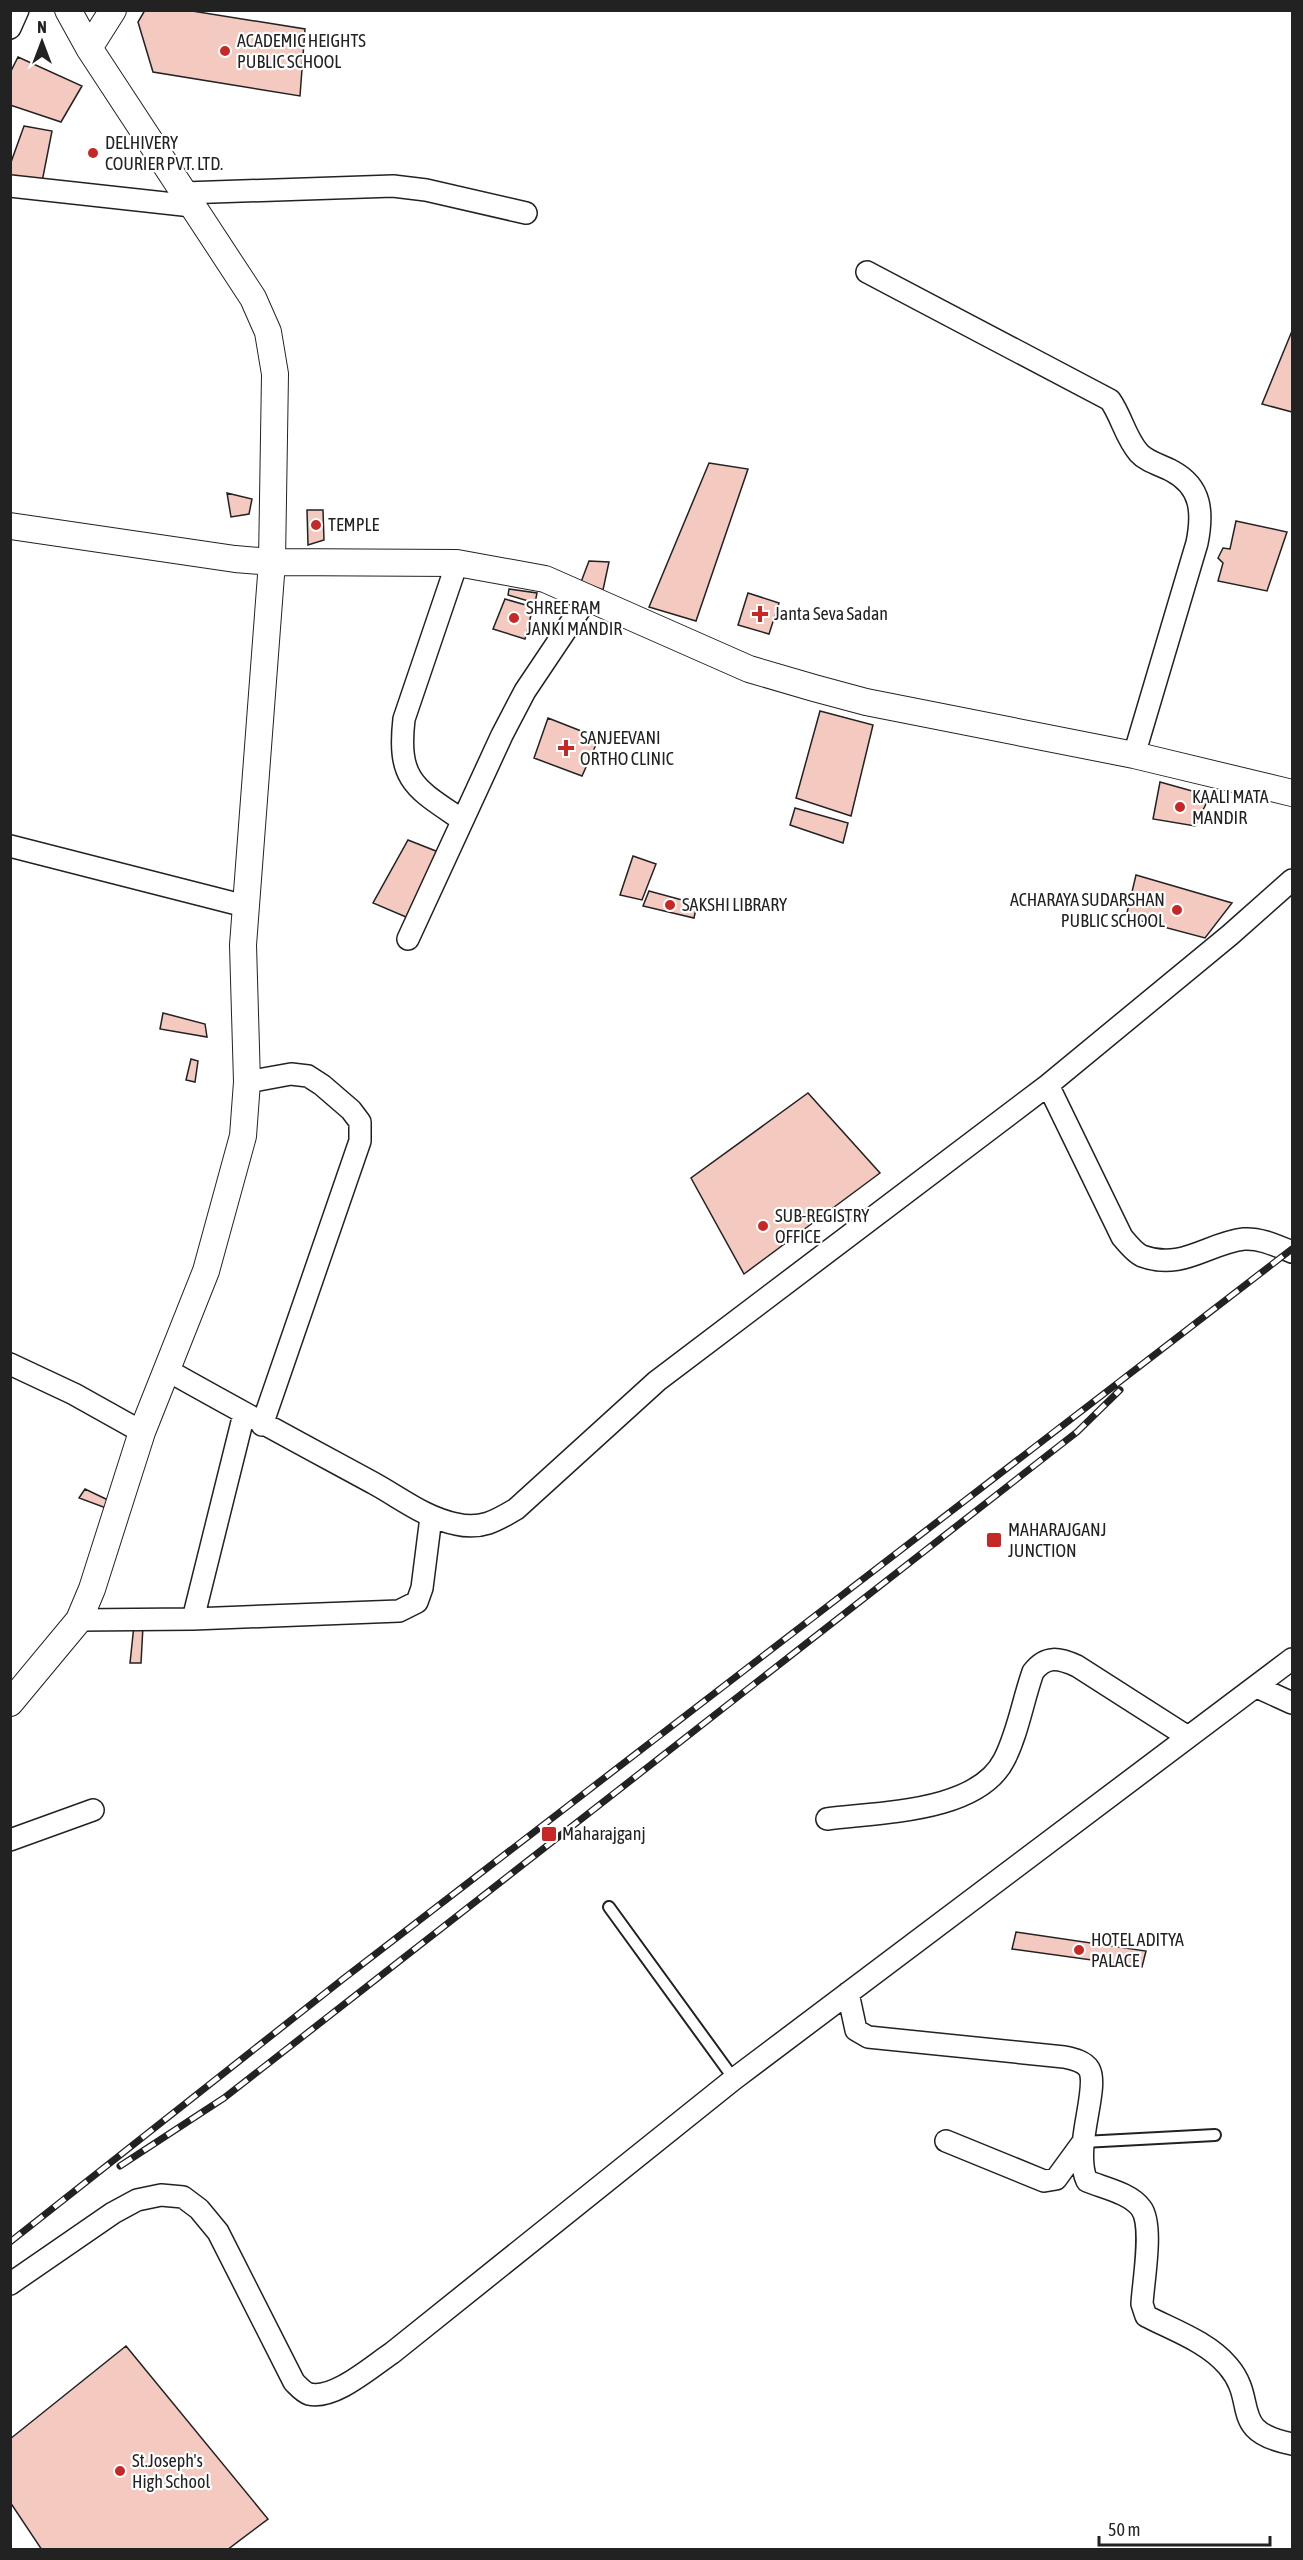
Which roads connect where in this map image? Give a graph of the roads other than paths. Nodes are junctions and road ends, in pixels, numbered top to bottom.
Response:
1 (18, 10) edge
2 (68, 10) edge
3 (113, 10) edge
4 (10, 28) edge
5 (89, 48) junction
6 (10, 186) edge
7 (188, 199) junction
8 (526, 213) dead end
9 (867, 272) dead end
10 (10, 526) edge
11 (272, 562) junction
12 (457, 563) junction
13 (588, 597) junction
14 (1134, 755) junction
15 (1293, 793) edge
16 (462, 820) junction
17 (10, 846) edge
18 (1293, 880) edge
19 (245, 906) junction
20 (408, 939) dead end
21 (247, 1082) junction
22 (1048, 1085) junction
23 (1293, 1252) edge
24 (10, 1364) edge
25 (167, 1370) junction
26 (244, 1414) junction
27 (262, 1425) junction
28 (142, 1432) junction
29 (431, 1517) junction
30 (193, 1619) junction
31 (79, 1620) junction
32 (1293, 1659) edge
33 (1257, 1687) junction
34 (10, 1703) edge
35 (1293, 1703) edge
36 (1188, 1737) junction
37 (93, 1810) dead end
38 (826, 1819) dead end
39 (10, 1840) edge
40 (609, 1907) dead end
41 (848, 1994) junction
42 (734, 2079) junction
43 (1215, 2135) dead end
44 (946, 2141) dead end
45 (1083, 2142) junction
46 (10, 2283) edge
47 (1293, 2444) edge

1 - 4 street
2 - 5 street
3 - 5 street
5 - 7 street
6 - 7 street
7 - 8 street
7 - 11 street
9 - 14 street
10 - 11 street
11 - 12 street
11 - 19 street
12 - 13 street
12 - 16 street
13 - 14 street
13 - 16 street
14 - 15 street
16 - 20 street
17 - 19 street
18 - 22 street
19 - 21 street
21 - 25 street
21 - 27 street
22 - 23 street
22 - 29 street
24 - 28 street
25 - 26 street
25 - 28 street
26 - 27 street
26 - 30 street
27 - 29 street
28 - 31 street
29 - 30 street
30 - 31 street
31 - 34 street
32 - 33 street
33 - 35 street
33 - 36 street
36 - 38 street
36 - 41 street
37 - 39 street
40 - 42 lane
41 - 42 street
41 - 45 street
42 - 46 street
43 - 45 lane
44 - 45 street
45 - 47 street

